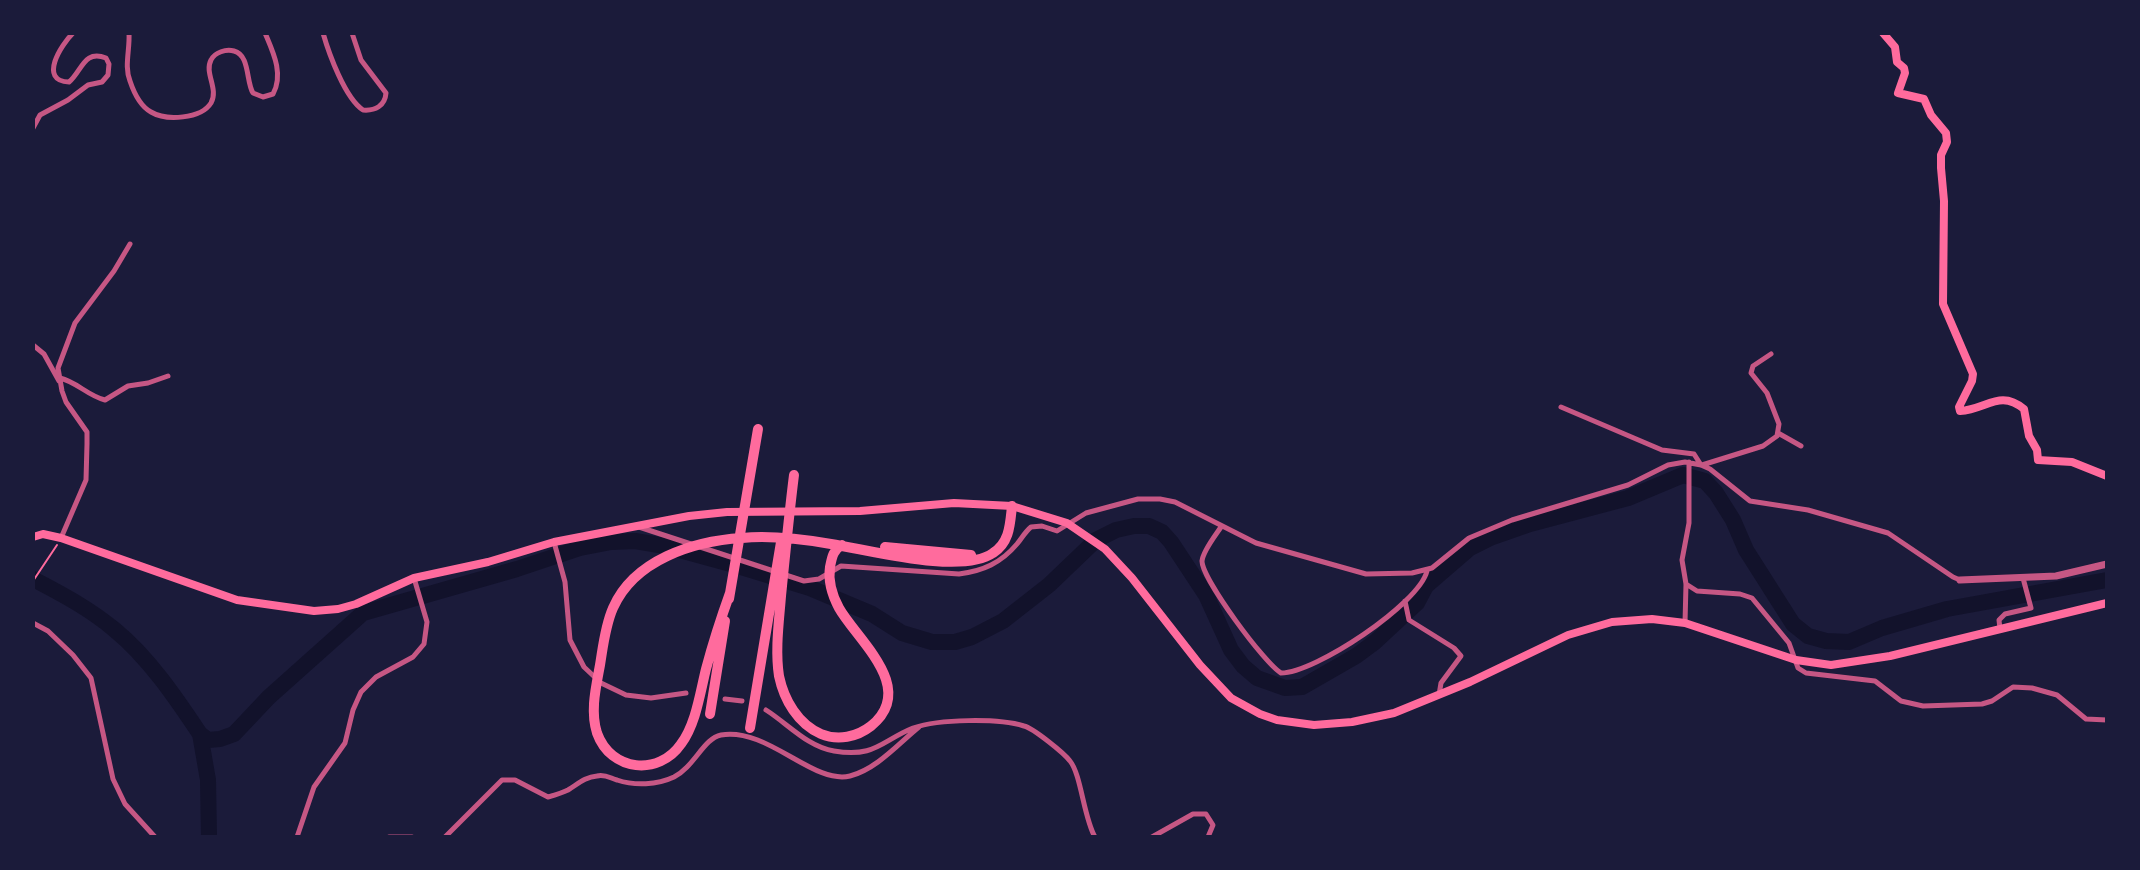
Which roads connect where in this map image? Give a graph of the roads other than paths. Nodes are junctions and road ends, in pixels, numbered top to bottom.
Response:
1 (73, 33) edge
2 (129, 33) edge
3 (265, 33) edge
4 (323, 33) edge
5 (352, 33) edge
6 (1883, 33) edge
7 (33, 128) edge
8 (130, 244) dead end
9 (33, 345) edge
10 (1771, 354) dead end
11 (168, 376) dead end
12 (60, 381) junction
13 (1561, 407) dead end
14 (758, 429) dead end
15 (1778, 433) junction
16 (1801, 446) dead end
17 (1689, 464) junction
18 (1702, 465) junction
19 (793, 475) dead end
20 (2107, 476) edge
21 (790, 495) junction
22 (1012, 506) junction
23 (1067, 523) junction
24 (636, 526) junction
25 (1221, 527) junction
26 (33, 537) edge
27 (61, 538) junction
28 (554, 544) junction
29 (840, 545) junction
30 (2107, 564) edge
31 (1427, 571) junction
32 (414, 578) junction
33 (2023, 578) junction
34 (1960, 580) joint
35 (1686, 584) junction
36 (1405, 601) junction
37 (2107, 603) edge
38 (33, 623) edge
39 (1685, 623) junction
40 (2000, 629) junction
41 (718, 637) junction
42 (1796, 660) junction
43 (686, 693) dead end
44 (1439, 696) junction
45 (725, 699) dead end
46 (742, 701) dead end
47 (766, 710) dead end
48 (710, 714) dead end
49 (2107, 720) edge
50 (919, 727) junction
51 (750, 728) dead end
52 (155, 837) edge
53 (297, 837) edge
54 (389, 837) edge
55 (412, 837) edge
56 (445, 837) edge
57 (1095, 837) edge
58 (1152, 837) edge
59 (1208, 837) edge

1 - 7 street
2 - 3 street
4 - 5 street
6 - 20 main road
8 - 12 street
9 - 12 street
10 - 15 street
11 - 12 street
12 - 27 street
13 - 18 street
14 - 41 highway
15 - 16 street
15 - 18 street
17 - 18 street
17 - 31 street
17 - 35 street
18 - 34 street
19 - 21 highway
21 - 29 highway
21 - 51 highway
22 - 23 main road
22 - 24 main road
22 - 29 highway
23 - 24 street
23 - 25 street
23 - 44 main road
24 - 28 main road
25 - 31 street
25 - 36 street
26 - 27 main road
27 - 32 main road
28 - 32 main road
28 - 43 street
29 - 41 highway
30 - 33 street
31 - 36 street
32 - 53 street
33 - 34 street
33 - 40 street
35 - 39 street
35 - 42 street
36 - 44 street
37 - 40 main road
38 - 52 street
39 - 42 main road
39 - 44 main road
40 - 42 main road
41 - 48 highway
42 - 49 street
45 - 46 street
47 - 50 street
50 - 56 street
50 - 57 street
54 - 55 street
58 - 59 street

